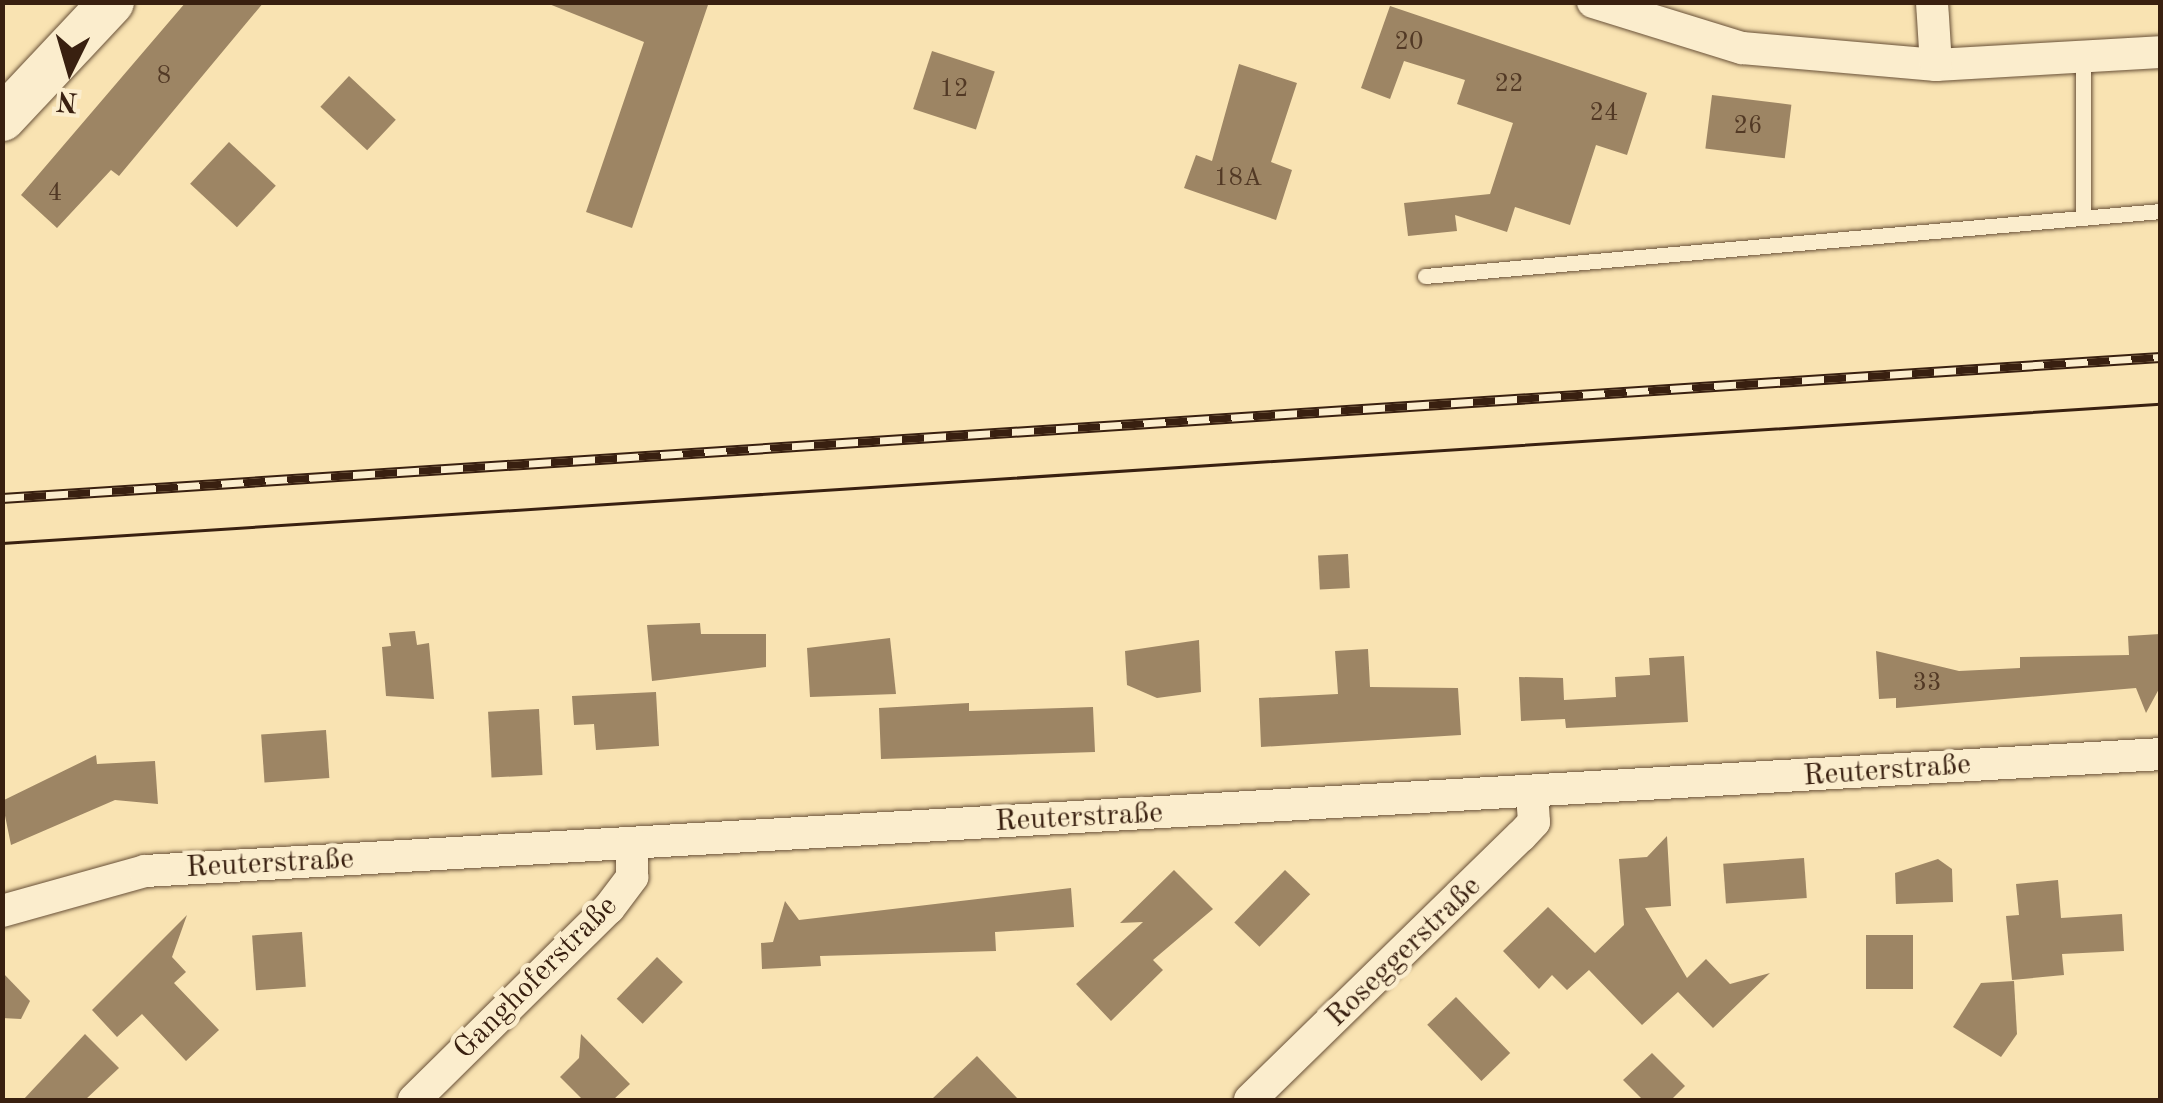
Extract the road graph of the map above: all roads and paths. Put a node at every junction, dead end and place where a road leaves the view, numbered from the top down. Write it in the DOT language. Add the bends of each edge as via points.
graph roads {
  1 [pos="111,2"];
  2 [pos="1593,2"];
  3 [pos="1932,2"];
  4 [pos="2160,52"];
  5 [pos="2083,57"];
  6 [pos="1936,64"];
  7 [pos="2,118"];
  8 [pos="2160,211"];
  9 [pos="2083,216"];
  10 [pos="1425,276"];
  11 [pos="2160,754"];
  12 [pos="1532,792"];
  13 [pos="632,843"];
  14 [pos="2,910"];
  15 [pos="414,1100"];
  16 [pos="1250,1100"];
  1 -- 7 [label="street"];
  2 -- 6 [label="street" via="1742,48"];
  3 -- 6 [label="street"];
  4 -- 5 [label="street"];
  5 -- 6 [label="street"];
  5 -- 9 [label="lane"];
  8 -- 9 [label="lane"];
  9 -- 10 [label="lane"];
  11 -- 12 [label="street, Reuterstraße"];
  12 -- 13 [label="street, Reuterstraße"];
  12 -- 16 [label="street, Roseggerstraße" via="1534,822 1522,836"];
  13 -- 14 [label="street, Reuterstraße" via="144,870"];
  13 -- 15 [label="street, Ganghoferstraße" via="632,877 609,908"];
}
